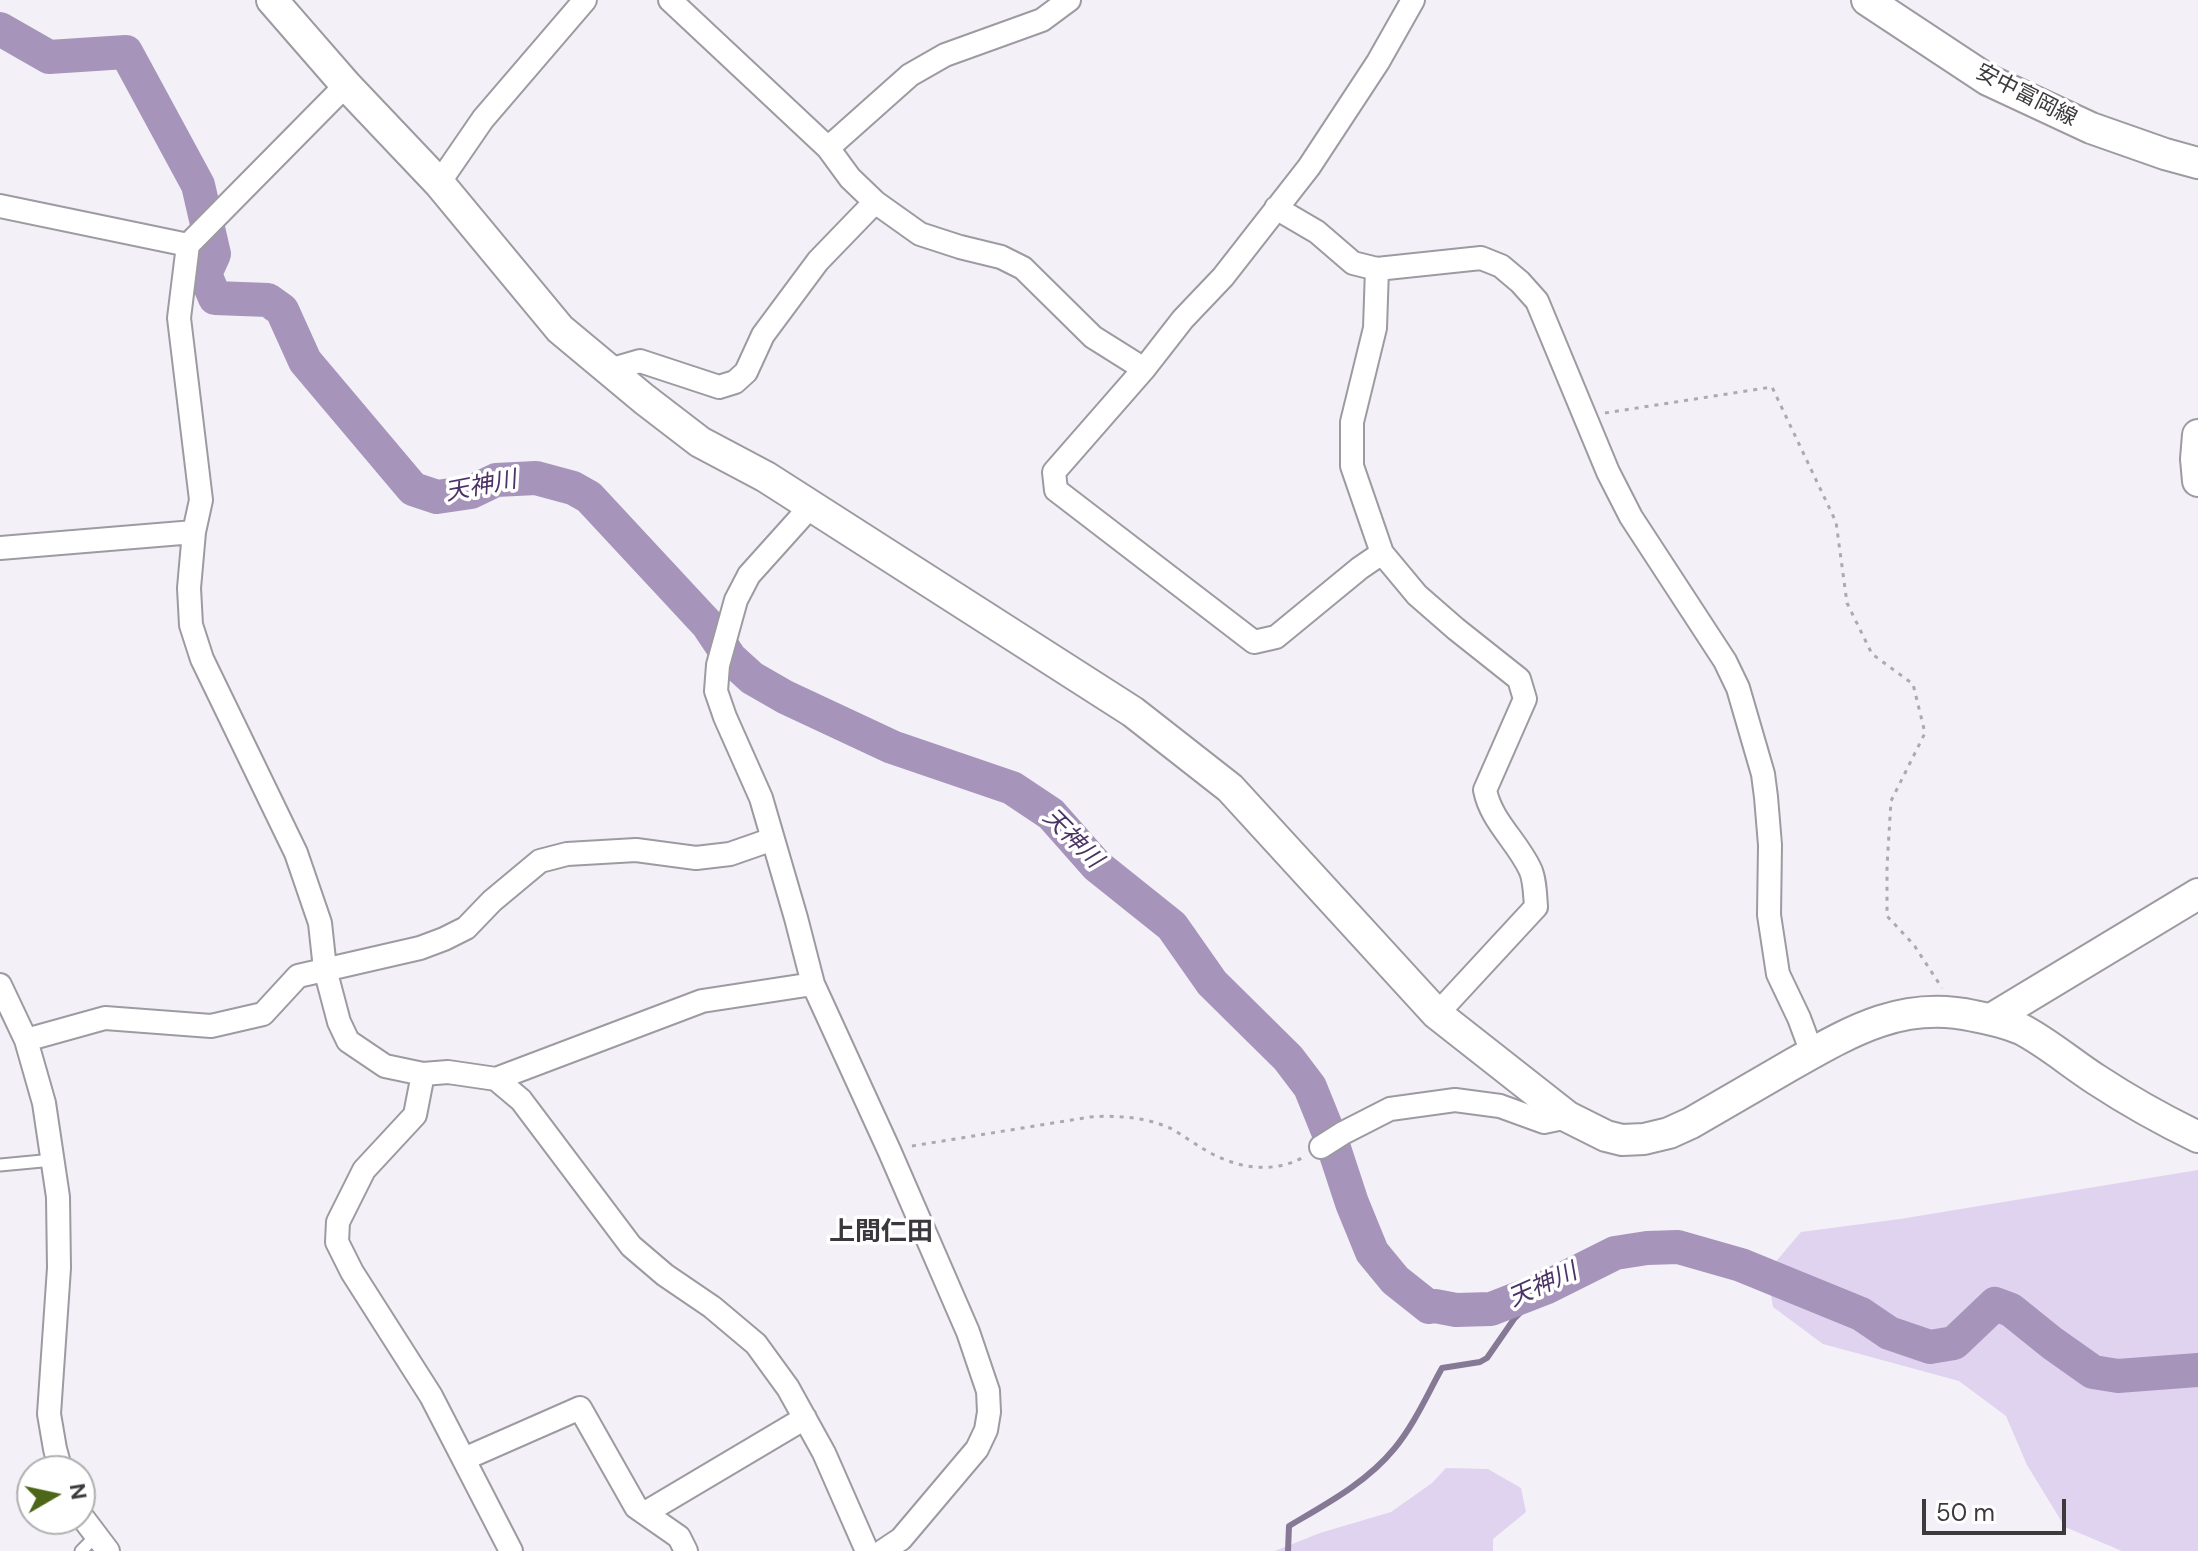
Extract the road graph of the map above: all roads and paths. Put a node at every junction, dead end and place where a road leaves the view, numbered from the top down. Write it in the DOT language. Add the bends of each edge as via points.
graph roads {
  1 [pos="272,0"];
  2 [pos="585,0"];
  3 [pos="670,0"];
  4 [pos="1069,0"];
  5 [pos="1413,0"];
  6 [pos="1867,0"];
  7 [pos="346,85"];
  8 [pos="828,148"];
  9 [pos="2198,163"];
  10 [pos="439,183"];
  11 [pos="875,202"];
  12 [pos="0,206"];
  13 [pos="1276,208"];
  14 [pos="188,245"];
  15 [pos="1377,269"];
  16 [pos="1144,369"];
  17 [pos="609,370"];
  18 [pos="1585,416"];
  19 [pos="2198,435"];
  20 [pos="2198,481"];
  21 [pos="811,506"];
  22 [pos="194,532"];
  23 [pos="0,548"];
  24 [pos="1382,553"];
  25 [pos="773,839"];
  26 [pos="2198,894"];
  27 [pos="325,969"];
  28 [pos="813,984"];
  29 [pos="0,985"];
  30 [pos="1958,1012"];
  31 [pos="1437,1014"];
  32 [pos="1991,1019"];
  33 [pos="26,1040"];
  34 [pos="1812,1053"];
  35 [pos="423,1074"];
  36 [pos="496,1079"];
  37 [pos="1568,1117"];
  38 [pos="2198,1137"];
  39 [pos="1321,1147"];
  40 [pos="889,1150"];
  41 [pos="53,1160"];
  42 [pos="0,1165"];
  43 [pos="805,1418"];
  44 [pos="57,1455"];
  45 [pos="464,1459"];
  46 [pos="645,1513"];
  47 [pos="511,1551"];
  48 [pos="686,1551"];
  49 [pos="867,1551"];
  50 [pos="883,1551"];
  1 -- 7 [label="street"];
  2 -- 10 [label="street" via="483,119"];
  3 -- 8 [label="street"];
  4 -- 8 [label="street" via="1042,20 945,55 910,75"];
  5 -- 13 [label="street" via="1318,154"];
  6 -- 9 [label="street, 安中富岡線" via="1988,80 2091,128"];
  7 -- 10 [label="street"];
  7 -- 14 [label="street"];
  8 -- 11 [label="street"];
  10 -- 17 [label="street" via="560,329"];
  11 -- 16 [label="street" via="920,234 1023,268 1093,337"];
  11 -- 17 [label="street" via="818,261 735,382 719,387 640,361"];
  12 -- 14 [label="street"];
  13 -- 15 [label="street" via="1317,232 1353,263"];
  13 -- 16 [label="street"];
  14 -- 22 [label="street" via="179,318 201,500"];
  15 -- 18 [label="street" via="1481,258 1501,266 1537,301"];
  15 -- 24 [label="street" via="1375,328 1352,422 1352,466"];
  16 -- 24 [label="street" via="1054,472 1056,490 1254,642 1276,637"];
  17 -- 21 [label="street" via="700,442"];
  18 -- 30 [label="path" via="1772,387 1836,522 1847,603 1872,654 1913,684 1925,733 1891,801 1887,916 1914,945"];
  18 -- 34 [label="street" via="1631,517 1738,688 1766,797 1769,915 1778,974"];
  19 -- 20 [label="street"];
  21 -- 25 [label="street" via="749,575 736,600 718,665 716,691"];
  21 -- 31 [label="street" via="1133,712 1230,788"];
  22 -- 23 [label="street"];
  22 -- 27 [label="street" via="191,625 202,659 296,853 320,923"];
  24 -- 31 [label="street" via="1417,595 1519,679 1525,699 1485,790 1495,816 1531,871 1536,907"];
  25 -- 27 [label="street" via="730,854 696,858 636,850 540,861 466,928 420,948"];
  25 -- 28 [label="street"];
  26 -- 32 [label="street"];
  27 -- 33 [label="street" via="298,976 263,1014 211,1026 105,1018"];
  27 -- 35 [label="street" via="348,1041 385,1066"];
  28 -- 36 [label="street" via="702,1001"];
  28 -- 40 [label="street"];
  29 -- 33 [label="street"];
  30 -- 32 [label="street"];
  30 -- 34 [label="street" via="1901,1014"];
  31 -- 37 [label="street"];
  32 -- 38 [label="street" via="2021,1029 2098,1081"];
  33 -- 41 [label="street"];
  34 -- 37 [label="street" via="1669,1133 1622,1140"];
  35 -- 36 [label="street"];
  35 -- 45 [label="street" via="415,1115 364,1170 338,1222 337,1242"];
  36 -- 43 [label="street" via="521,1100 631,1246 756,1344"];
  37 -- 39 [label="street" via="1544,1122 1500,1106 1455,1100 1390,1109"];
  39 -- 40 [label="path" via="1289,1165 1264,1169 1239,1165 1171,1129 1117,1115"];
  40 -- 50 [label="street" via="968,1332 988,1391 989,1412 977,1449 901,1539"];
  41 -- 42 [label="lane"];
  41 -- 44 [label="street" via="59,1268 49,1414"];
  43 -- 46 [label="street"];
  43 -- 49 [label="street"];
  45 -- 46 [label="street" via="580,1408 636,1507"];
  45 -- 47 [label="street"];
  46 -- 48 [label="street" via="679,1537"];
}
